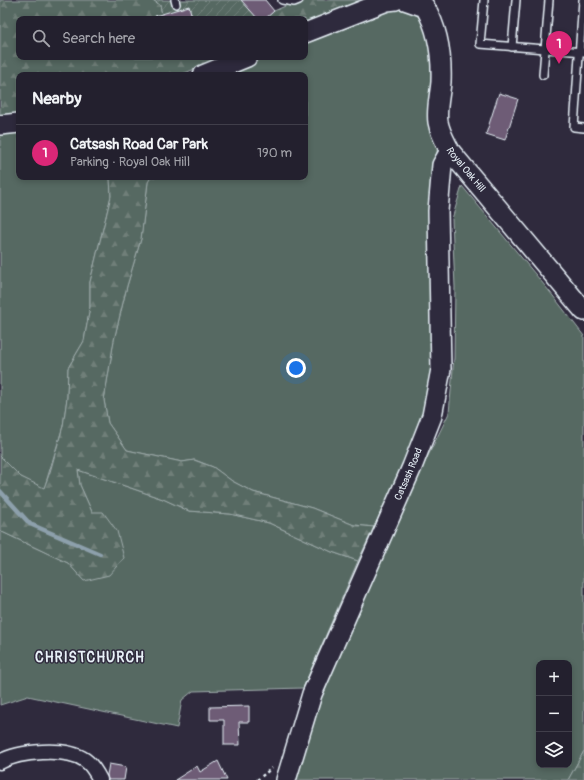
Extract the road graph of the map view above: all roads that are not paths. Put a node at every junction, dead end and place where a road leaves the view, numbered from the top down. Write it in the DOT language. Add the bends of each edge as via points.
graph roads {
  1 [pos="282,0"];
  2 [pos="299,0"];
  3 [pos="396,0"];
  4 [pos="484,0"];
  5 [pos="516,0"];
  6 [pos="549,0"];
  7 [pos="583,0"];
  8 [pos="412,1"];
  9 [pos="308,32"];
  10 [pos="512,47"];
  11 [pos="545,49"];
  12 [pos="581,52"];
  13 [pos="240,60"];
  14 [pos="210,72"];
  15 [pos="543,75"];
  16 [pos="16,123"];
  17 [pos="0,125"];
  18 [pos="584,128"];
  19 [pos="450,151"];
  20 [pos="584,311"];
  21 [pos="0,762"];
  22 [pos="100,780"];
  23 [pos="286,780"];
  1 -- 2 [label="lane"];
  3 -- 9 [label="street" via="387,1"];
  4 -- 10 [label="lane" via="480,44"];
  5 -- 10 [label="lane"];
  6 -- 11 [label="lane"];
  7 -- 12 [label="lane"];
  8 -- 19 [label="street, Royal Oak Hill" via="425,7 433,21 440,53 438,121"];
  10 -- 11 [label="lane"];
  11 -- 12 [label="lane"];
  11 -- 15 [label="lane"];
  12 -- 18 [label="lane" via="574,128"];
  13 -- 14 [label="street"];
  16 -- 17 [label="street"];
  19 -- 20 [label="street, Royal Oak Hill"];
  19 -- 23 [label="street, Catsash Road" via="442,165 438,211 441,369 432,416 312,694"];
  21 -- 22 [label="street" via="10,756 59,752 84,760 94,768"];
}
